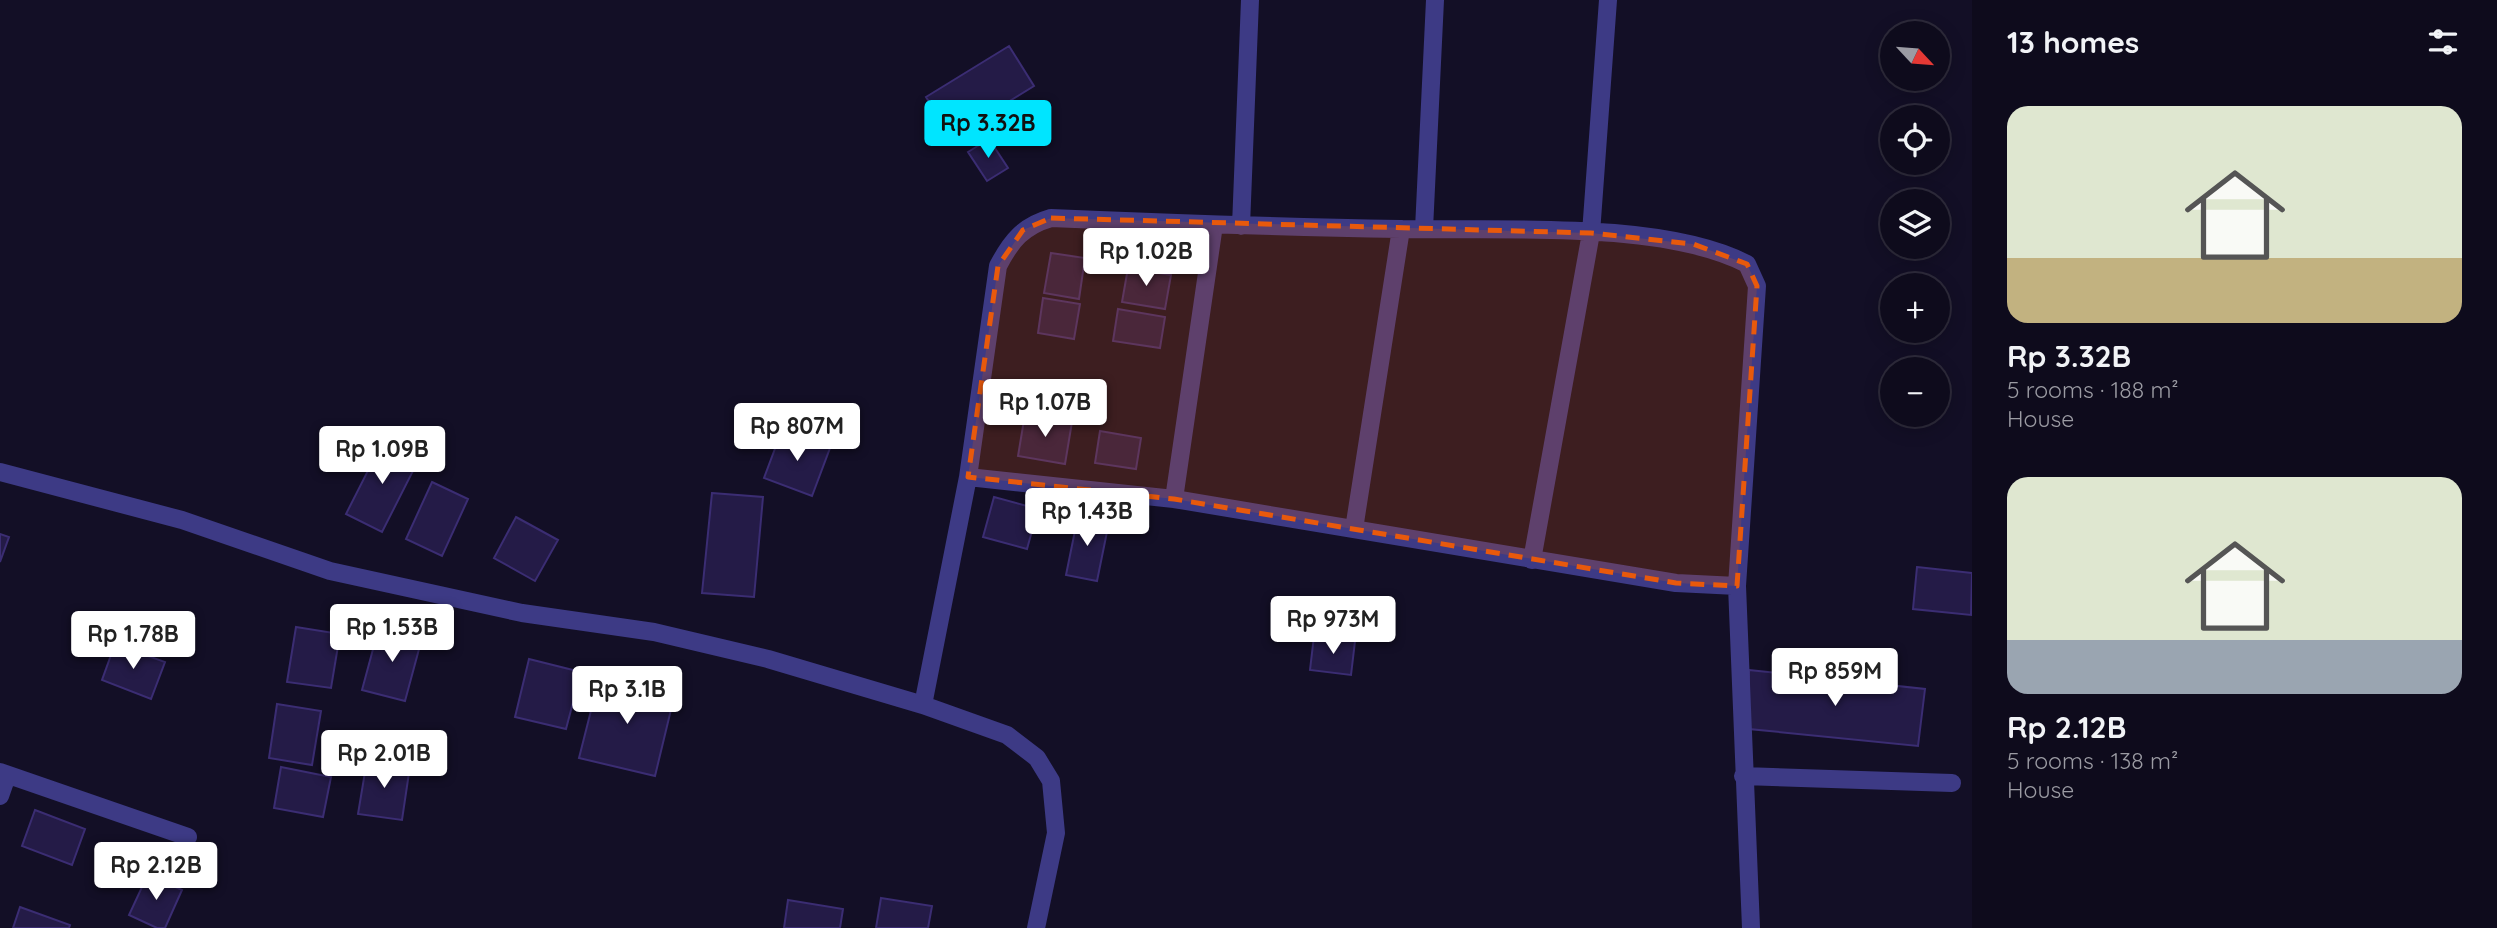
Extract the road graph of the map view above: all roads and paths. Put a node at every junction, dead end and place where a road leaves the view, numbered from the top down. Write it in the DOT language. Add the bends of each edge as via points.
graph roads {
  1 [pos="1250,0"];
  2 [pos="1435,0"];
  3 [pos="1608,0"];
  4 [pos="1214,226"];
  5 [pos="1241,226"];
  6 [pos="1401,229"];
  7 [pos="1424,229"];
  8 [pos="1591,233"];
  9 [pos="0,472"];
  10 [pos="968,477"];
  11 [pos="1174,499"];
  12 [pos="1354,530"];
  13 [pos="1532,560"];
  14 [pos="1737,586"];
  15 [pos="923,705"];
  16 [pos="4,774"];
  17 [pos="1743,776"];
  18 [pos="1952,783"];
  19 [pos="0,796"];
  20 [pos="188,838"];
  21 [pos="1035,928"];
  22 [pos="1751,928"];
  1 -- 5 [label="street"];
  2 -- 7 [label="street"];
  3 -- 8 [label="street"];
  4 -- 5 [label="street"];
  4 -- 10 [label="street" via="1051,218 1023,230 998,266"];
  4 -- 11 [label="street"];
  5 -- 6 [label="street"];
  6 -- 7 [label="street"];
  6 -- 12 [label="street"];
  7 -- 8 [label="street"];
  8 -- 13 [label="street"];
  8 -- 14 [label="street" via="1693,244 1729,255 1747,264 1757,286"];
  9 -- 15 [label="street" via="182,520 330,571 522,613 653,632 768,659"];
  10 -- 11 [label="street"];
  10 -- 15 [label="street"];
  11 -- 12 [label="street"];
  12 -- 13 [label="street"];
  13 -- 14 [label="street" via="1676,583"];
  14 -- 17 [label="street"];
  15 -- 21 [label="street" via="1007,735 1037,758 1051,781 1056,833"];
  16 -- 19 [label="street"];
  16 -- 20 [label="street"];
  17 -- 18 [label="street"];
  17 -- 22 [label="street"];
}
